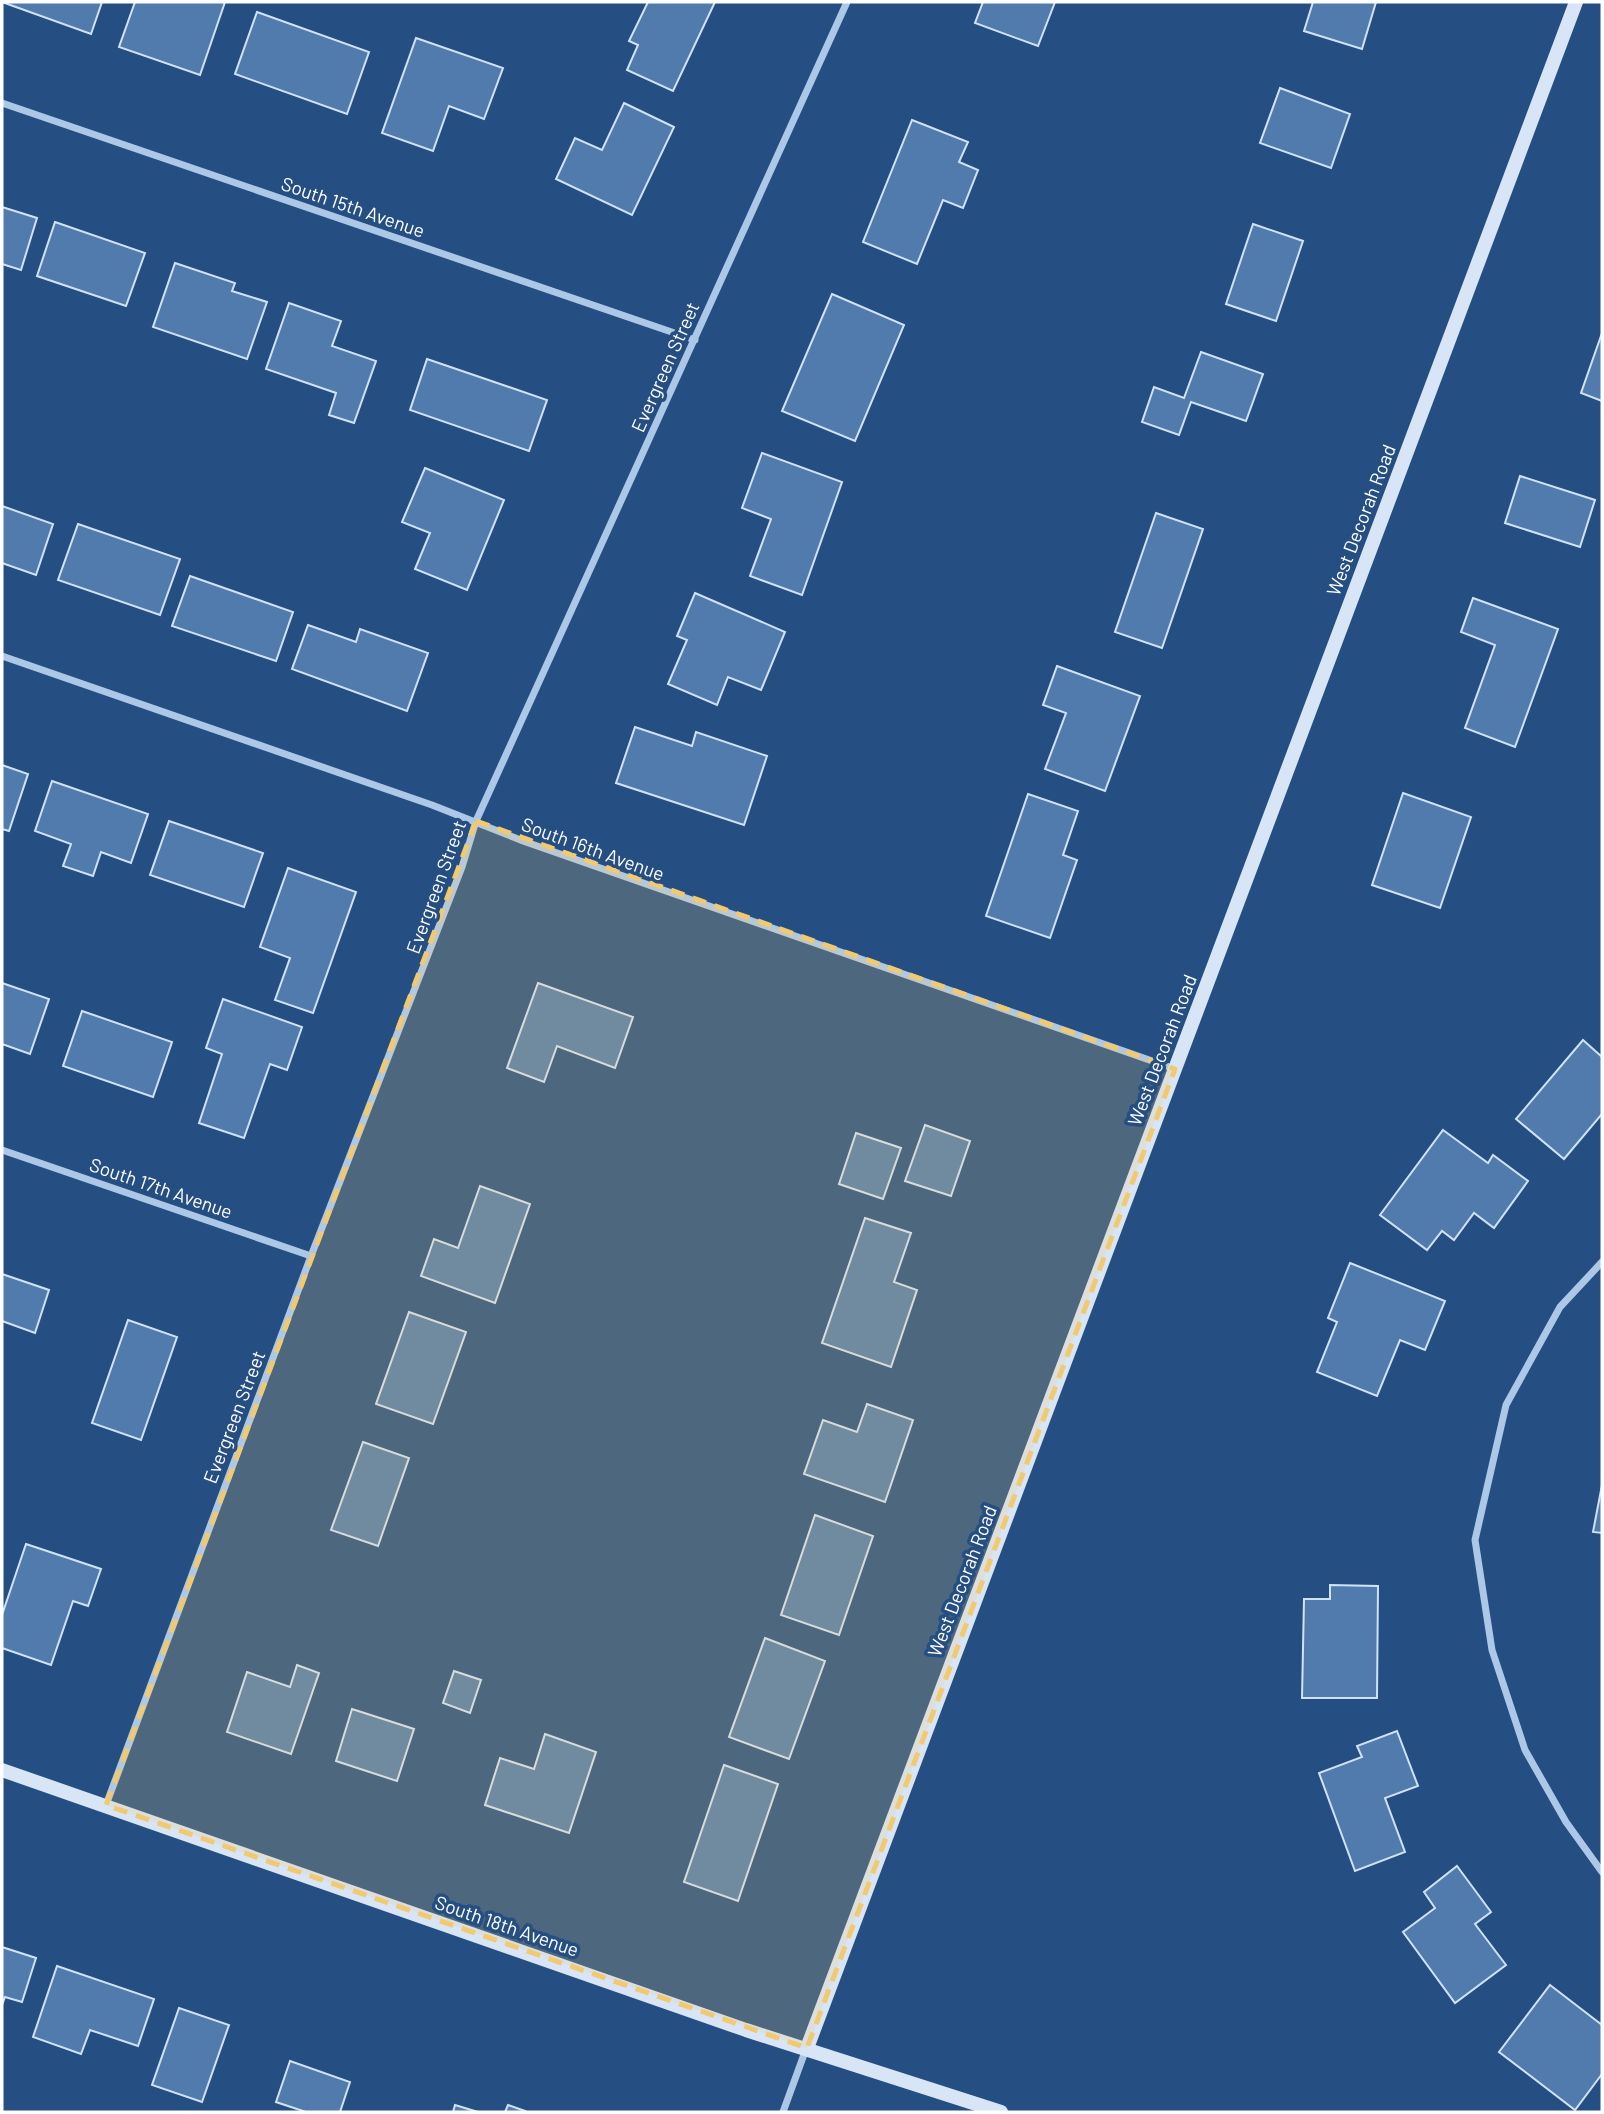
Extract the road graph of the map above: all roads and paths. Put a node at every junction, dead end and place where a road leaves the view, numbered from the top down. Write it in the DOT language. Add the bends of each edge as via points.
graph roads {
  1 [pos="847,2"];
  2 [pos="1576,2"];
  3 [pos="2,103"];
  4 [pos="695,340"];
  5 [pos="2,656"];
  6 [pos="476,821"];
  7 [pos="1175,1069"];
  8 [pos="2,1150"];
  9 [pos="311,1255"];
  10 [pos="1602,1262"];
  11 [pos="2,1770"];
  12 [pos="106,1805"];
  13 [pos="1602,1872"];
  14 [pos="807,2048"];
  15 [pos="783,2112"];
  16 [pos="1001,2112"];
  1 -- 4 [label="street, Evergreen Street"];
  2 -- 7 [label="street, West Decorah Road"];
  3 -- 4 [label="street, South 15th Avenue"];
  4 -- 6 [label="street, Evergreen Street"];
  5 -- 6 [label="street, South 16th Avenue"];
  6 -- 7 [label="street, South 16th Avenue"];
  6 -- 9 [label="street, Evergreen Street"];
  7 -- 14 [label="street, West Decorah Road"];
  8 -- 9 [label="street, South 17th Avenue"];
  9 -- 12 [label="street, Evergreen Street"];
  10 -- 13 [label="street" via="1560,1307 1506,1405 1475,1541 1492,1650 1525,1750 1566,1822"];
  11 -- 12 [label="street, South 18th Avenue"];
  12 -- 14 [label="street, South 18th Avenue"];
  14 -- 15 [label="street, West Decorah Road"];
  14 -- 16 [label="street, South 18th Avenue"];
}
